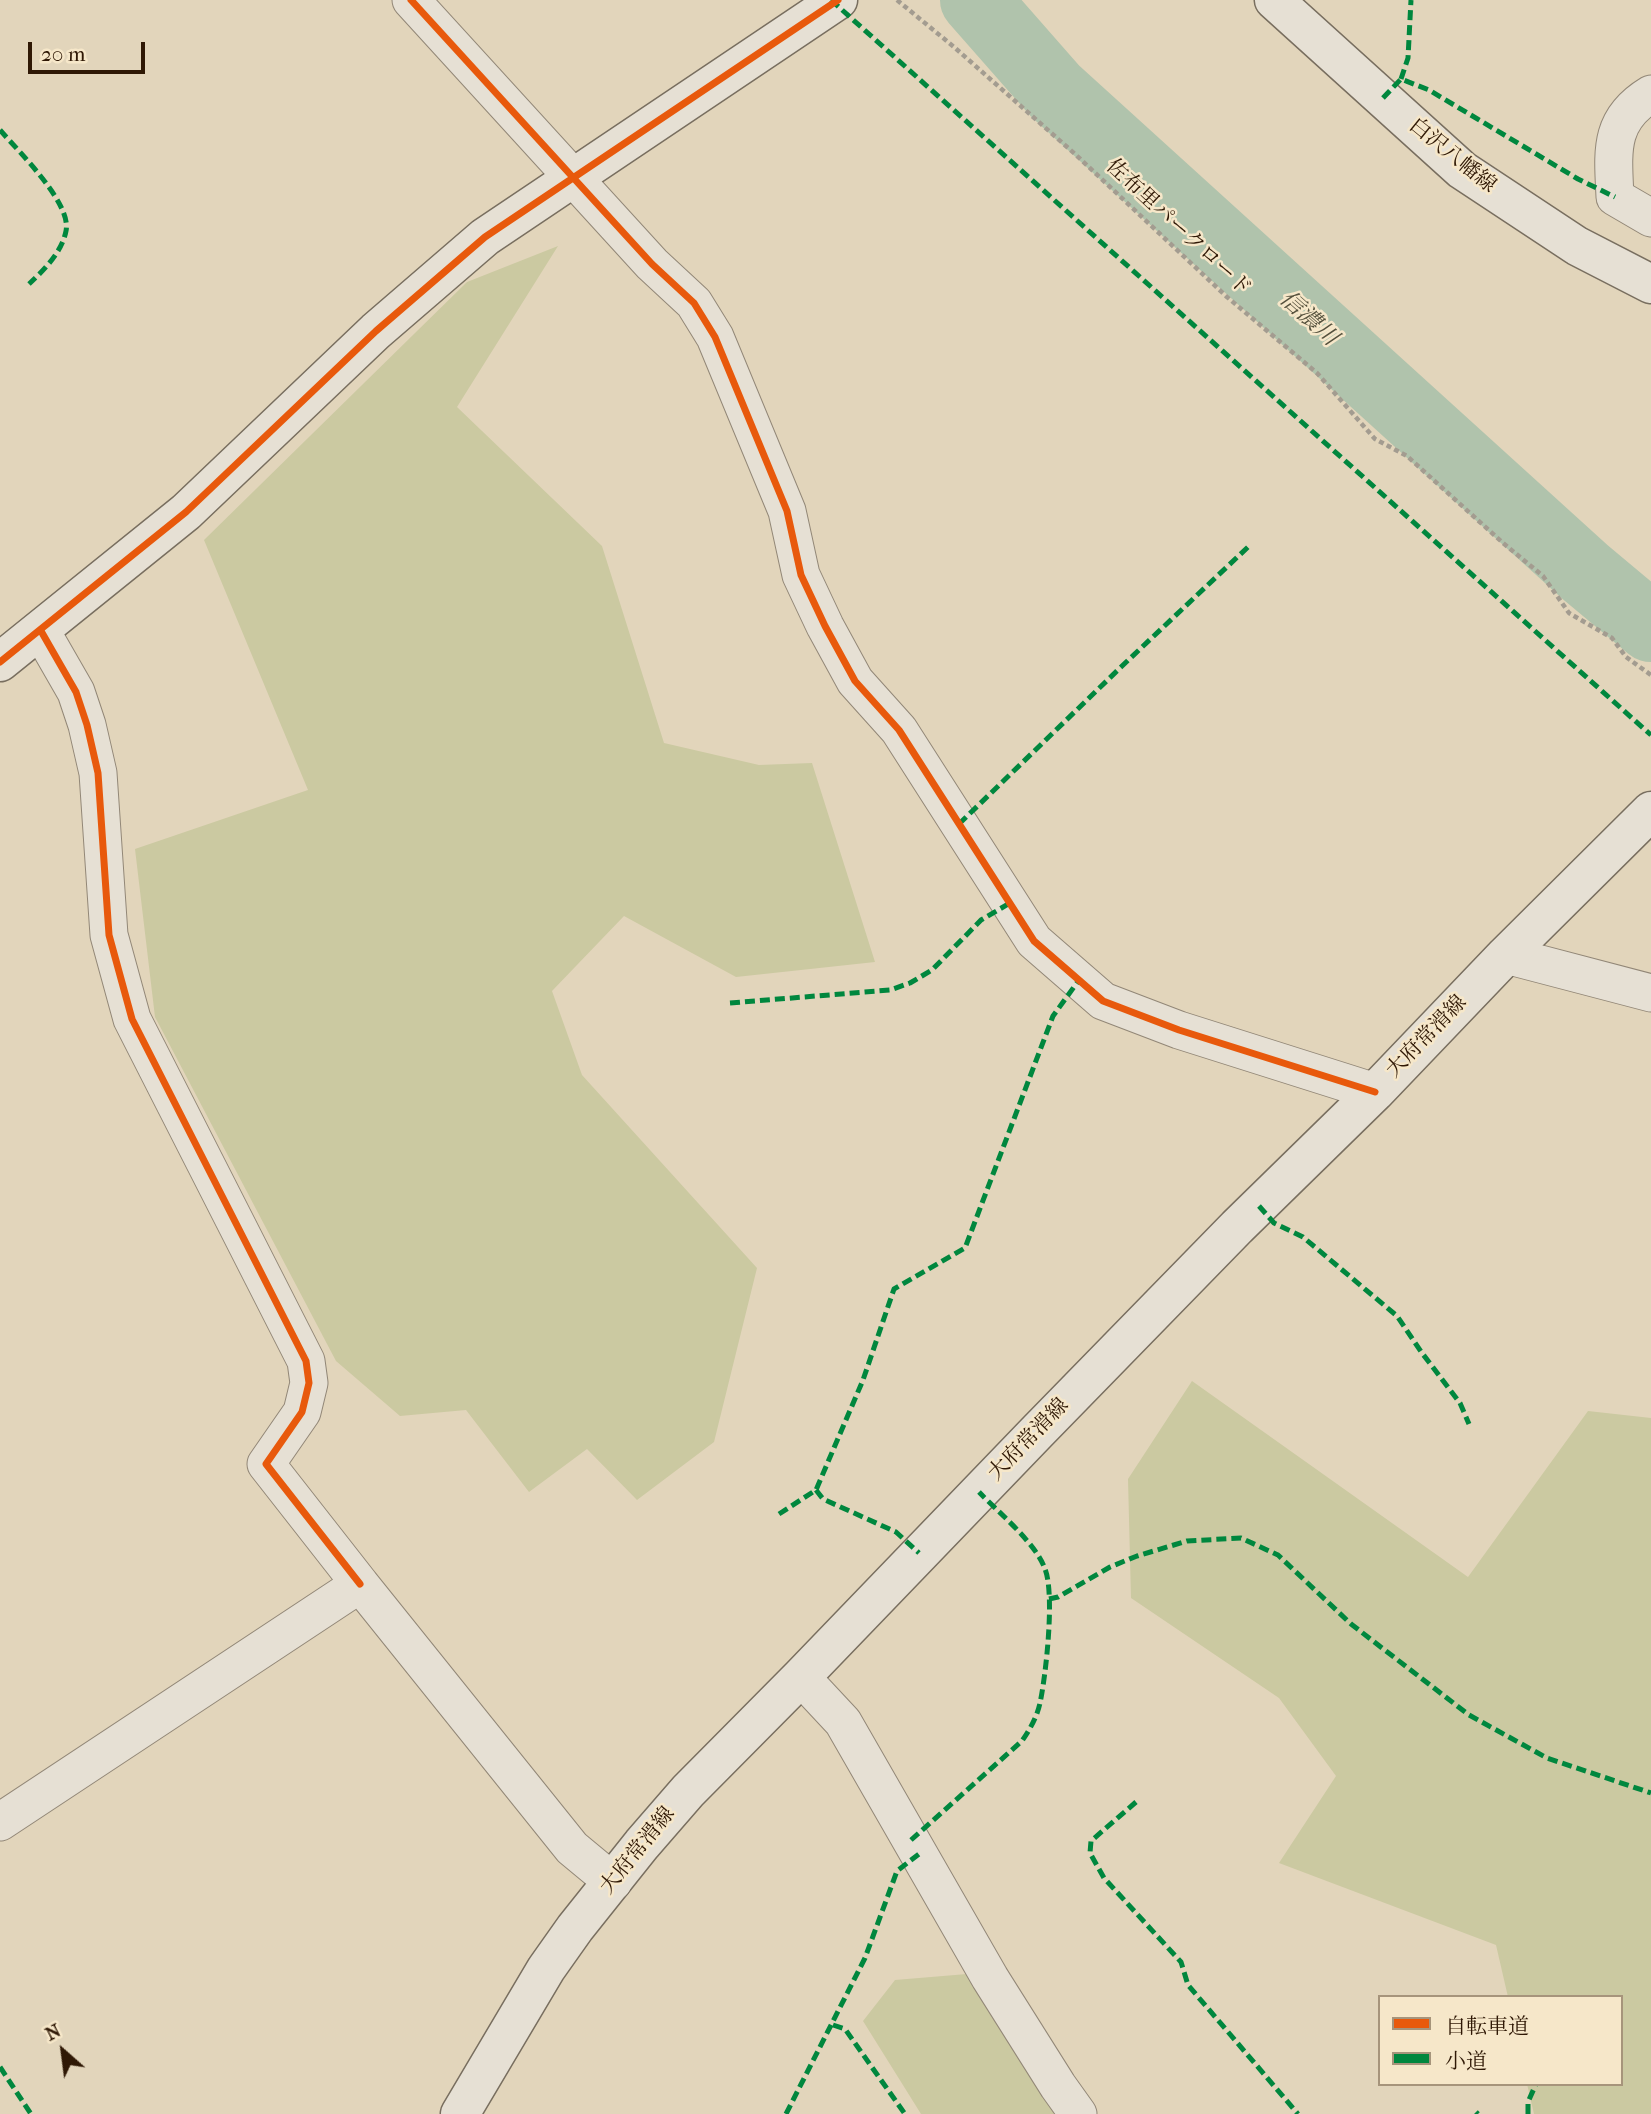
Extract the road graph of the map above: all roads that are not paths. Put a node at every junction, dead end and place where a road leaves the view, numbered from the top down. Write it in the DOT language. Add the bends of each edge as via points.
graph roads {
  1 [pos="411,0"];
  2 [pos="838,0"];
  3 [pos="1274,0"];
  4 [pos="1651,94"];
  5 [pos="573,177"];
  6 [pos="1651,218"];
  7 [pos="1651,284"];
  8 [pos="41,631"];
  9 [pos="0,662"];
  10 [pos="1651,811"];
  11 [pos="1506,955"];
  12 [pos="1651,993"];
  13 [pos="1376,1092"];
  14 [pos="360,1584"];
  15 [pos="801,1676"];
  16 [pos="0,1822"];
  17 [pos="613,1882"];
  18 [pos="460,2114"];
  19 [pos="1078,2114"];
  1 -- 5 [label="street"];
  2 -- 5 [label="main road"];
  3 -- 7 [label="main road, 白沢八幡線" via="1462,170 1577,246"];
  4 -- 6 [label="street" via="1623,117 1613,160 1615,197"];
  5 -- 8 [label="main road" via="475,246 376,331 186,512"];
  5 -- 13 [label="street" via="694,303 715,337 787,511 801,575 825,626 855,681 899,730 1034,941 1103,1001"];
  8 -- 9 [label="main road"];
  8 -- 14 [label="street" via="76,692 87,726 98,773 109,935 132,1019 306,1361 309,1384 302,1412 266,1464"];
  10 -- 11 [label="main road, 大府常滑線"];
  11 -- 12 [label="street"];
  11 -- 13 [label="main road, 大府常滑線"];
  13 -- 15 [label="main road, 大府常滑線" via="1237,1227"];
  14 -- 16 [label="street"];
  14 -- 17 [label="street" via="572,1848"];
  15 -- 17 [label="main road, 大府常滑線" via="688,1791"];
  15 -- 19 [label="street" via="843,1722 990,1978"];
  17 -- 18 [label="main road, 大府常滑線" via="546,1969"];
}
